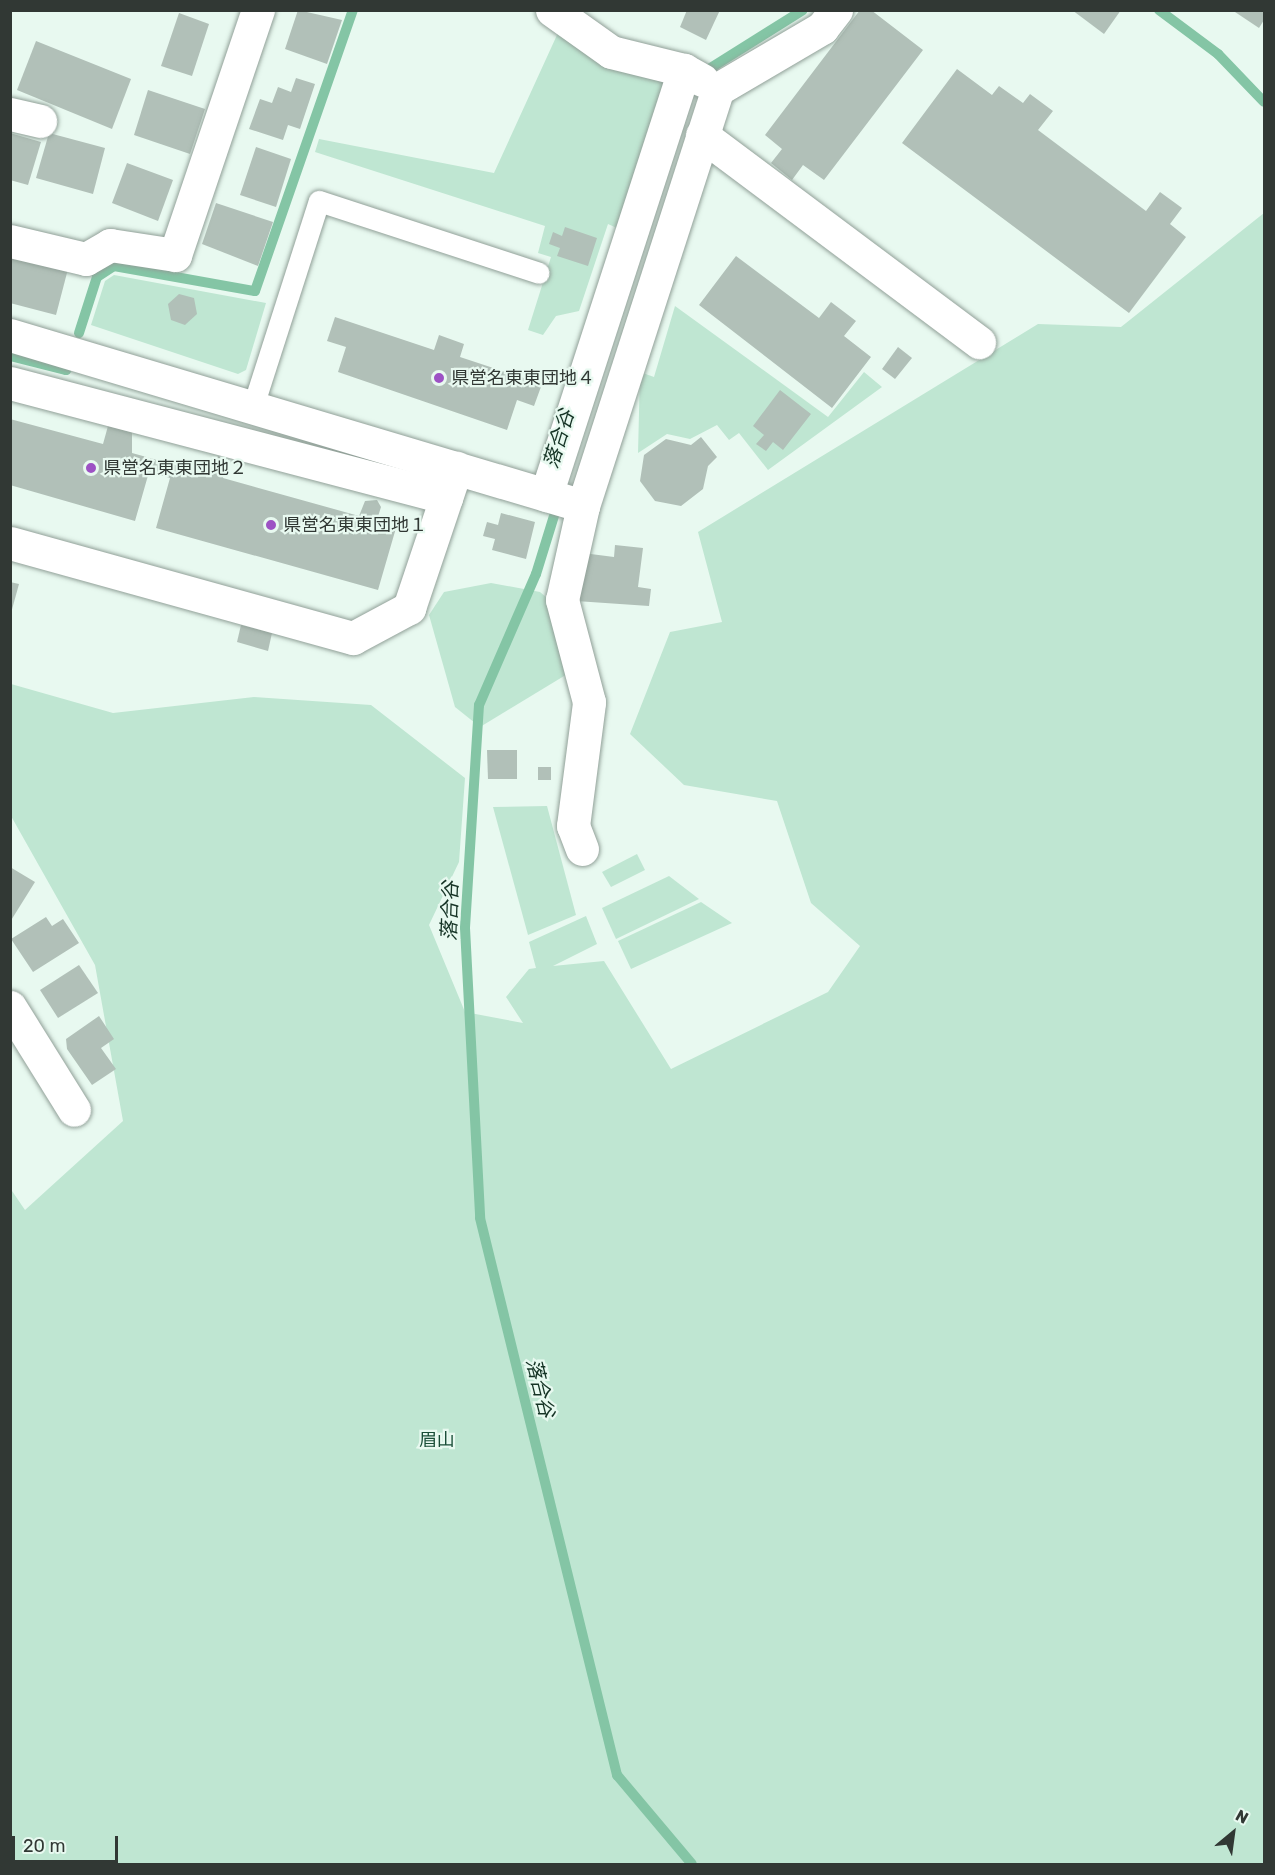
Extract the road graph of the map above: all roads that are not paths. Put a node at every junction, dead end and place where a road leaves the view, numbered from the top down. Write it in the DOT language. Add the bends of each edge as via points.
graph roads {
  1 [pos="258,10"];
  2 [pos="552,10"];
  3 [pos="836,10"];
  4 [pos="695,90"];
  5 [pos="702,135"];
  6 [pos="10,241"];
  7 [pos="539,273"];
  8 [pos="10,335"];
  9 [pos="979,342"];
  10 [pos="104,360"];
  11 [pos="10,383"];
  12 [pos="91,404"];
  13 [pos="253,406"];
  14 [pos="451,483"];
  15 [pos="563,500"];
  16 [pos="10,543"];
  17 [pos="582,849"];
  18 [pos="10,1007"];
  19 [pos="74,1110"];
  1 -- 6 [label="street" via="175,255 110,245 86,259"];
  2 -- 4 [label="street" via="611,52"];
  3 -- 4 [label="street" via="822,28"];
  4 -- 5 [label="street"];
  4 -- 15 [label="street"];
  5 -- 9 [label="street"];
  5 -- 15 [label="street"];
  7 -- 13 [label="lane" via="320,201"];
  8 -- 10 [label="street"];
  10 -- 12 [label="street"];
  10 -- 13 [label="street"];
  11 -- 12 [label="street"];
  12 -- 14 [label="street"];
  13 -- 14 [label="street"];
  14 -- 15 [label="street"];
  14 -- 16 [label="street" via="409,608 353,638"];
  15 -- 17 [label="street" via="562,600 589,702 573,826"];
  18 -- 19 [label="street"];
}
